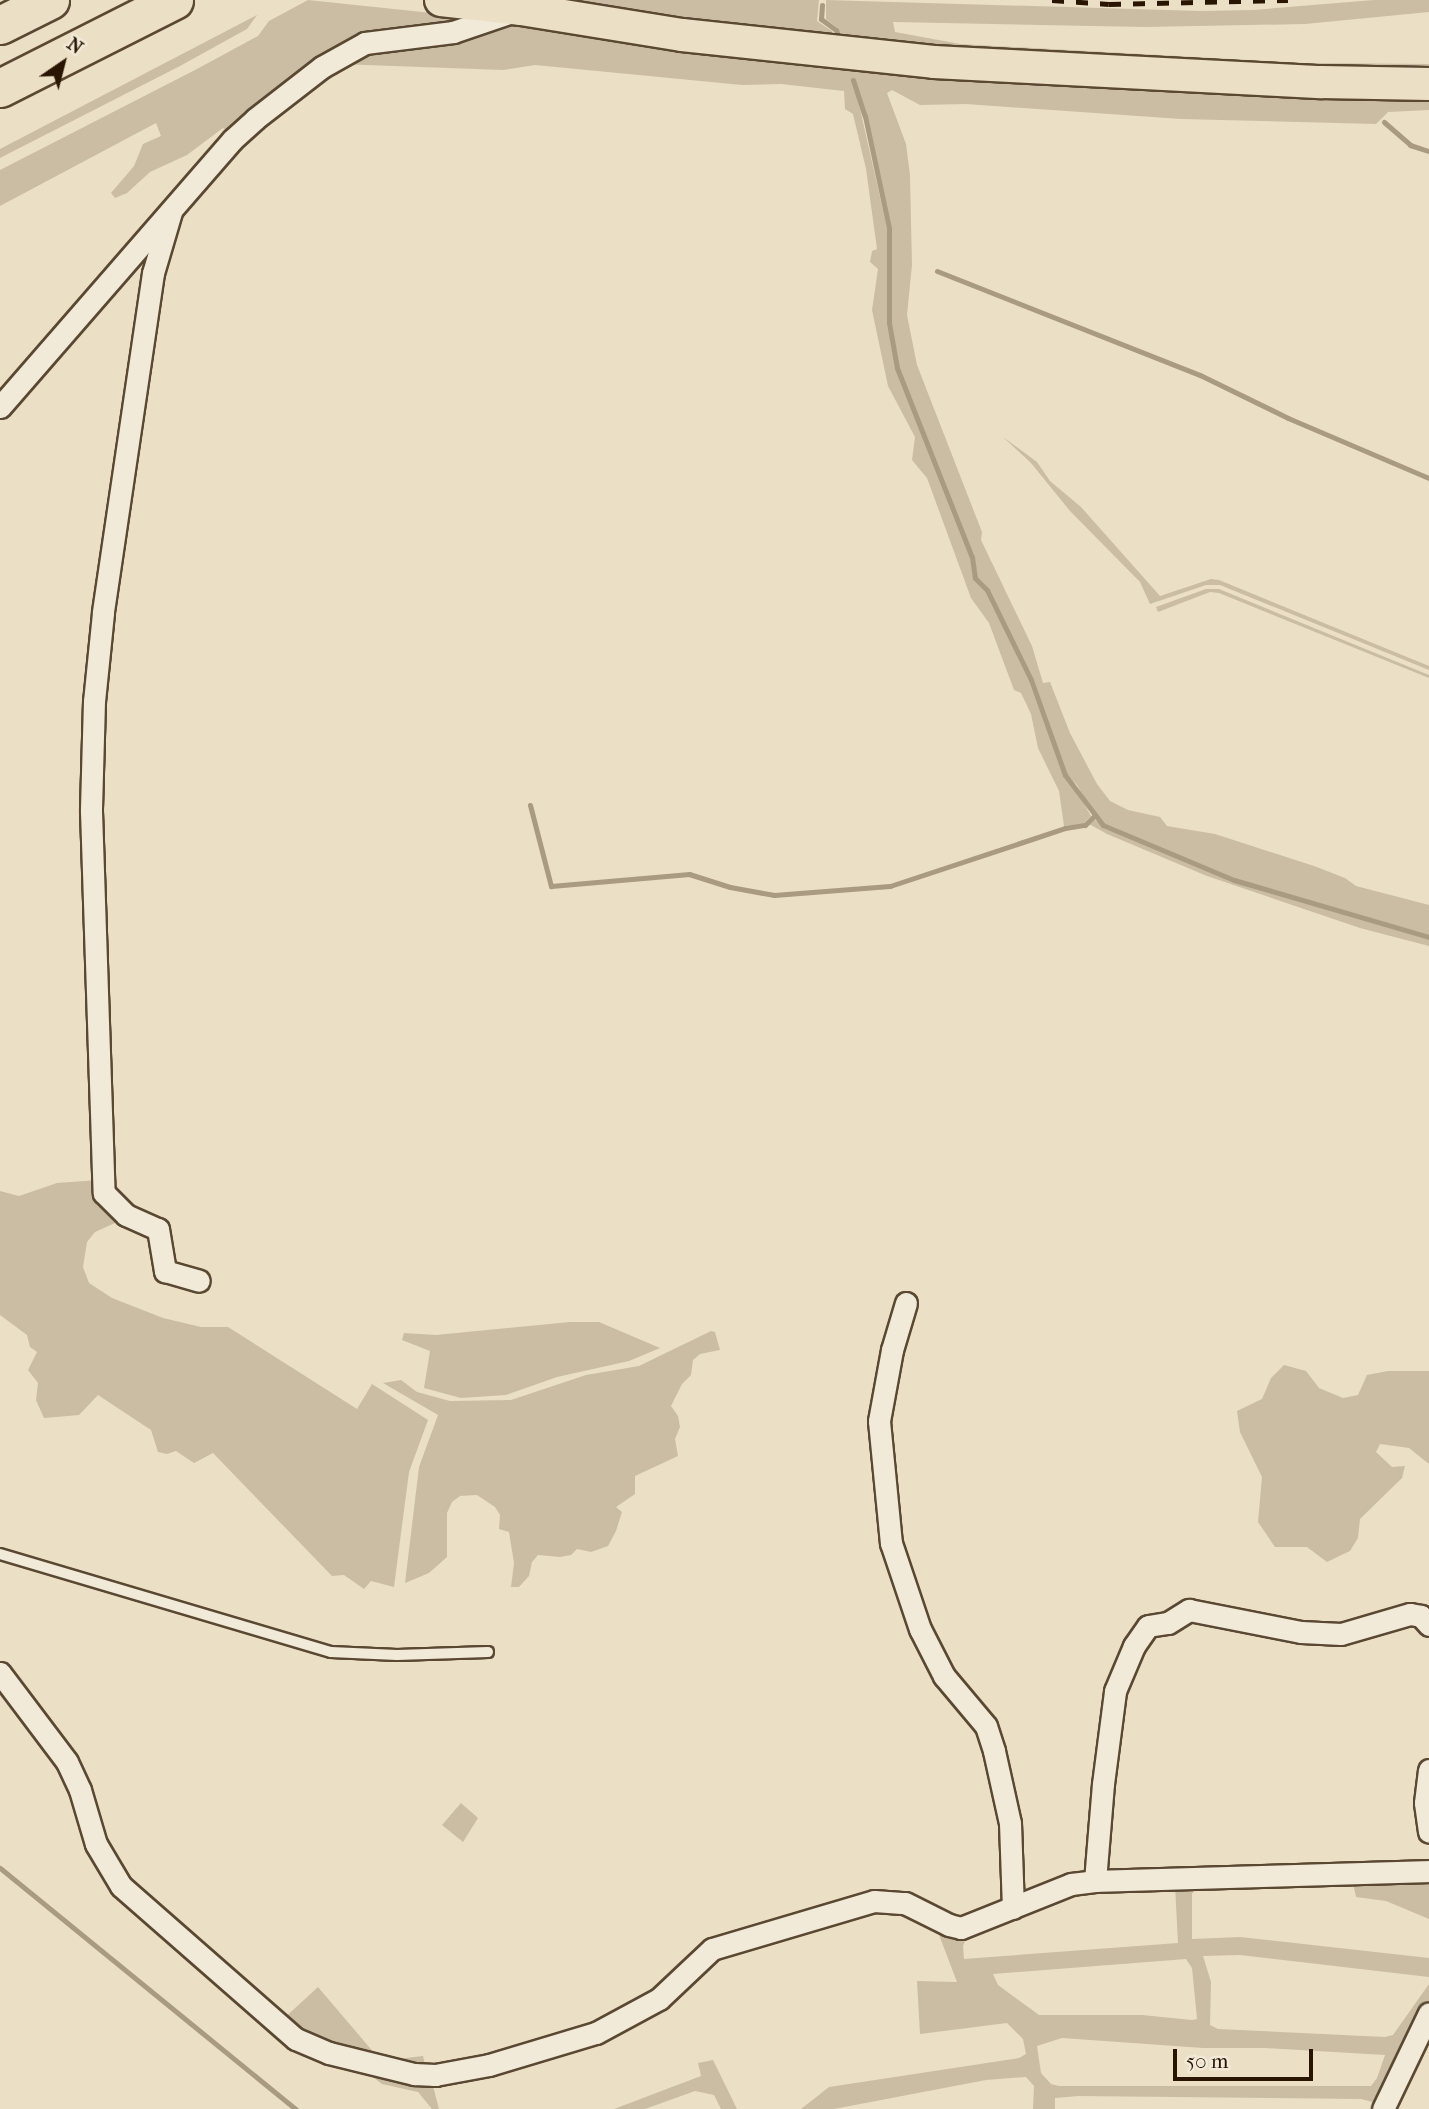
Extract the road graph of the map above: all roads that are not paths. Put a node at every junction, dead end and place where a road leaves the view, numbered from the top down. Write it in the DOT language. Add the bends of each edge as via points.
graph roads {
  1 [pos="50,0"];
  2 [pos="441,0"];
  3 [pos="173,1"];
  4 [pos="521,9"];
  5 [pos="0,25"];
  6 [pos="1429,84"];
  7 [pos="0,88"];
  8 [pos="171,212"];
  9 [pos="0,407"];
  10 [pos="199,1281"];
  11 [pos="906,1303"];
  12 [pos="0,1553"];
  13 [pos="1429,1625"];
  14 [pos="488,1651"];
  15 [pos="0,1673"];
  16 [pos="1429,1770"];
  17 [pos="1429,1832"];
  18 [pos="1429,1871"];
  19 [pos="1095,1881"];
  20 [pos="1013,1908"];
  21 [pos="1429,2013"];
  22 [pos="1383,2109"];
  1 -- 5 [label="highway"];
  2 -- 4 [label="main road"];
  3 -- 7 [label="highway"];
  4 -- 6 [label="main road" via="682,36 934,62"];
  4 -- 8 [label="street" via="453,32 365,43 322,68 232,140"];
  8 -- 9 [label="street"];
  8 -- 10 [label="street" via="153,273 103,613 94,701 91,811 104,1193 126,1215 158,1229 164,1271"];
  11 -- 20 [label="street" via="879,1421 891,1542 920,1629 944,1676 986,1726 995,1751 1010,1823"];
  12 -- 14 [label="lane" via="331,1652"];
  13 -- 19 [label="street" via="1421,1616 1410,1614 1341,1634 1301,1632 1189,1610 1168,1623 1148,1626 1134,1646 1115,1692"];
  15 -- 20 [label="street" via="67,1762 96,1844 121,1885 296,2039 329,2053 414,2074 489,2065 596,2033 659,1999 712,1949 874,1901 905,1903 961,1928"];
  16 -- 17 [label="street" via="1425,1803"];
  18 -- 19 [label="street"];
  19 -- 20 [label="street" via="1070,1884"];
  21 -- 22 [label="street"];
}
